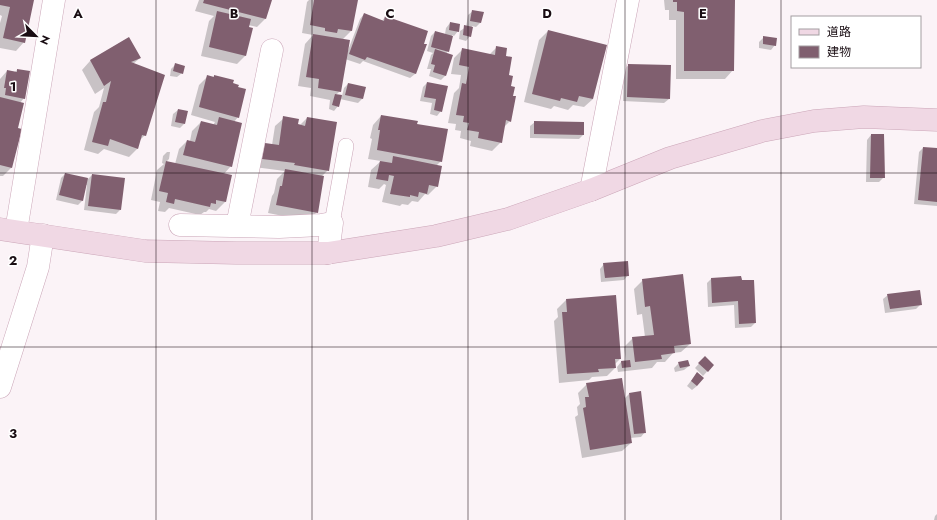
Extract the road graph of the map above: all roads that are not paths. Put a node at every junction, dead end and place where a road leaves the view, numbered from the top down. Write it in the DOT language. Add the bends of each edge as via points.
graph roads {
  1 [pos="54,0"];
  2 [pos="628,0"];
  3 [pos="272,50"];
  4 [pos="937,120"];
  5 [pos="346,146"];
  6 [pos="591,190"];
  7 [pos="332,223"];
  8 [pos="180,225"];
  9 [pos="236,226"];
  10 [pos="8,230"];
  11 [pos="43,236"];
  12 [pos="328,253"];
  13 [pos="0,387"];
  1 -- 10 [label="street"];
  2 -- 6 [label="street"];
  3 -- 9 [label="street"];
  4 -- 6 [label="street" via="864,117 814,121 762,131 670,158"];
  5 -- 7 [label="lane"];
  6 -- 12 [label="street" via="508,219 436,236"];
  7 -- 9 [label="street" via="279,227"];
  7 -- 12 [label="street"];
  8 -- 9 [label="street"];
  10 -- 11 [label="street"];
  11 -- 12 [label="street" via="144,251"];
  11 -- 13 [label="street" via="38,266"];
}
